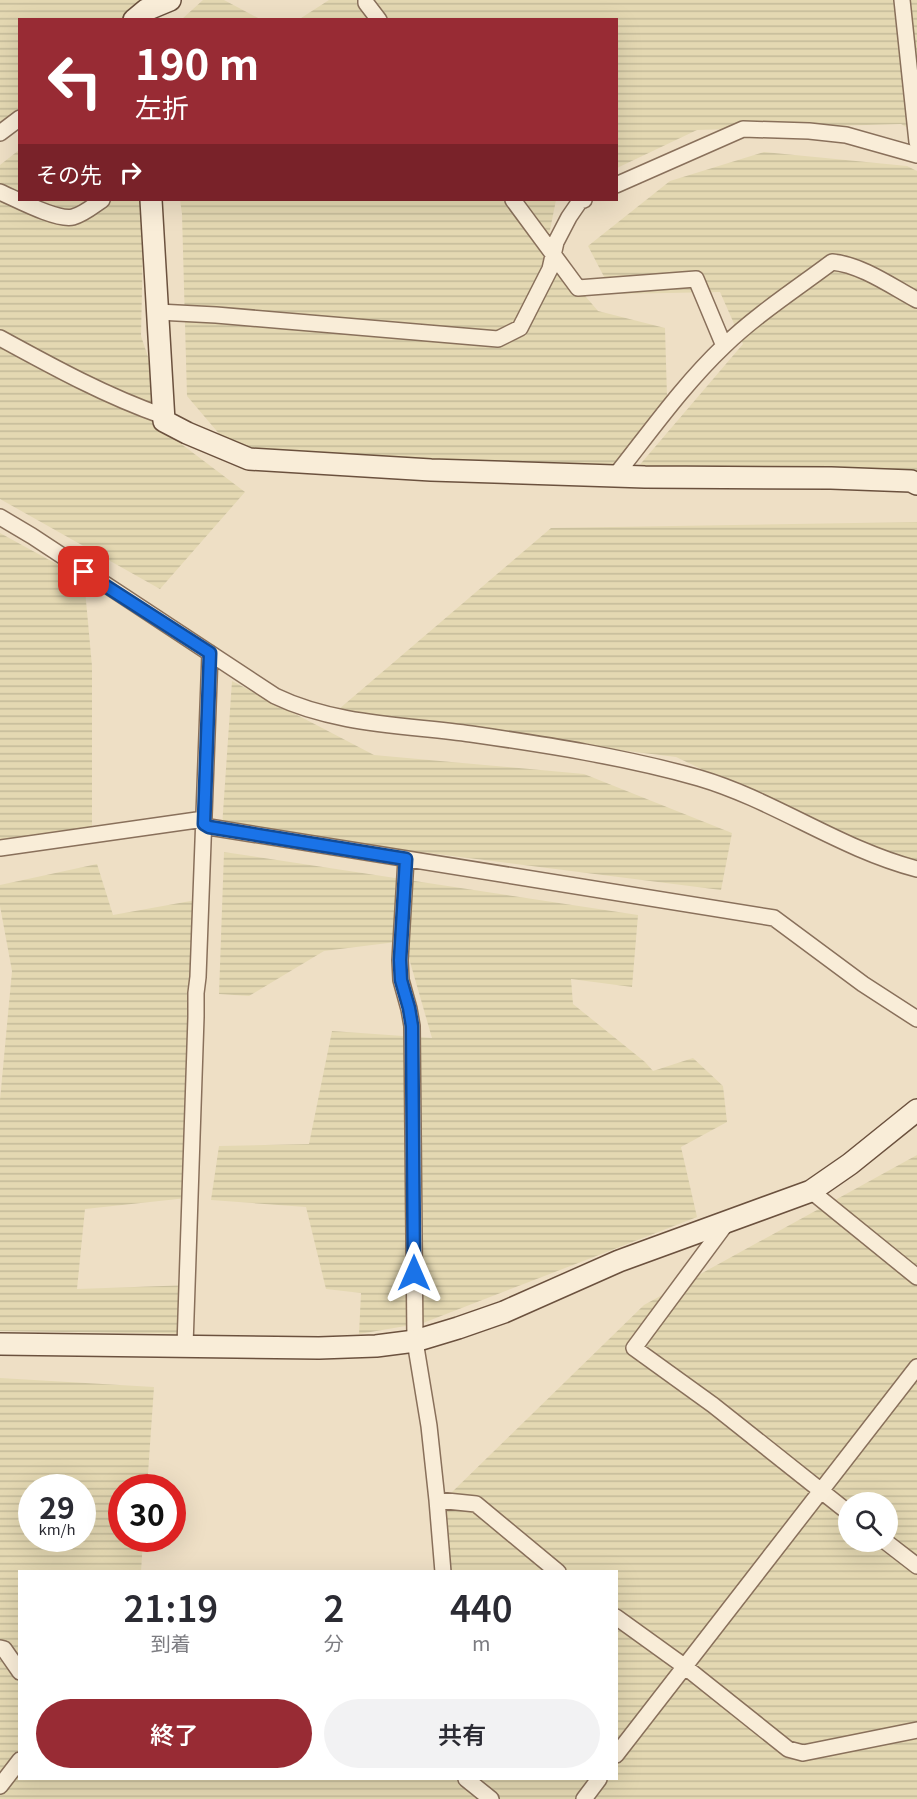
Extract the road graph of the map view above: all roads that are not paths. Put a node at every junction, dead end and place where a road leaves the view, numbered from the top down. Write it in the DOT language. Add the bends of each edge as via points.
graph roads {
  1 [pos="170,0"];
  2 [pos="366,0"];
  3 [pos="902,0"];
  4 [pos="136,18"];
  5 [pos="378,18"];
  6 [pos="18,120"];
  7 [pos="0,133"];
  8 [pos="917,142"];
  9 [pos="917,155"];
  10 [pos="618,183"];
  11 [pos="0,192"];
  12 [pos="18,200"];
  13 [pos="21,201"];
  14 [pos="101,201"];
  15 [pos="151,201"];
  16 [pos="514,201"];
  17 [pos="580,201"];
  18 [pos="554,257"];
  19 [pos="917,300"];
  20 [pos="158,312"];
  21 [pos="0,338"];
  22 [pos="724,346"];
  23 [pos="163,416"];
  24 [pos="615,476"];
  25 [pos="917,484"];
  26 [pos="0,517"];
  27 [pos="210,653"];
  28 [pos="204,824"];
  29 [pos="0,848"];
  30 [pos="406,859"];
  31 [pos="917,869"];
  32 [pos="917,1019"];
  33 [pos="917,1110"];
  34 [pos="811,1191"];
  35 [pos="729,1220"];
  36 [pos="917,1276"];
  37 [pos="415,1341"];
  38 [pos="0,1344"];
  39 [pos="185,1346"];
  40 [pos="917,1367"];
  41 [pos="820,1491"];
  42 [pos="437,1500"];
  43 [pos="838,1505"];
  44 [pos="898,1551"];
  45 [pos="917,1566"];
  46 [pos="442,1570"];
  47 [pos="556,1570"];
  48 [pos="618,1618"];
  49 [pos="0,1648"];
  50 [pos="684,1666"];
  51 [pos="18,1669"];
  52 [pos="917,1730"];
  53 [pos="618,1752"];
  54 [pos="18,1763"];
  55 [pos="467,1780"];
  56 [pos="598,1780"];
  57 [pos="0,1786"];
  58 [pos="491,1799"];
  59 [pos="584,1799"];
  1 -- 4 [label="street"];
  2 -- 5 [label="street"];
  3 -- 8 [label="street"];
  6 -- 7 [label="street"];
  9 -- 10 [label="street" via="846,135 743,129"];
  11 -- 12 [label="street"];
  13 -- 14 [label="street" via="70,218"];
  15 -- 20 [label="street"];
  16 -- 18 [label="street"];
  17 -- 18 [label="street" via="560,233"];
  18 -- 20 [label="street" via="520,328 498,339"];
  18 -- 22 [label="street" via="578,288 696,279"];
  19 -- 22 [label="street" via="843,263 832,262"];
  20 -- 23 [label="street"];
  21 -- 23 [label="street" via="74,378"];
  22 -- 24 [label="street"];
  23 -- 24 [label="street" via="164,421 188,433 249,459"];
  24 -- 25 [label="street" via="831,478"];
  26 -- 27 [label="street"];
  27 -- 28 [label="street"];
  27 -- 31 [label="street" via="295,706 353,719 591,753 699,778 845,843"];
  28 -- 29 [label="street" via="197,820"];
  28 -- 30 [label="street"];
  28 -- 39 [label="street"];
  30 -- 32 [label="street" via="774,918"];
  30 -- 37 [label="street" via="400,960 412,1026"];
  33 -- 34 [label="street"];
  34 -- 35 [label="street"];
  34 -- 36 [label="street"];
  35 -- 37 [label="street" via="619,1261 504,1312"];
  35 -- 41 [label="street" via="634,1348"];
  37 -- 39 [label="street" via="319,1348"];
  37 -- 42 [label="street"];
  38 -- 39 [label="street"];
  40 -- 41 [label="street"];
  41 -- 43 [label="street"];
  41 -- 50 [label="street"];
  42 -- 46 [label="street"];
  42 -- 47 [label="street" via="476,1504"];
  44 -- 45 [label="street"];
  48 -- 50 [label="street"];
  49 -- 51 [label="street"];
  50 -- 52 [label="street" via="788,1749 803,1753"];
  50 -- 53 [label="street"];
  54 -- 57 [label="street"];
  55 -- 58 [label="street"];
  56 -- 59 [label="street"];
}
